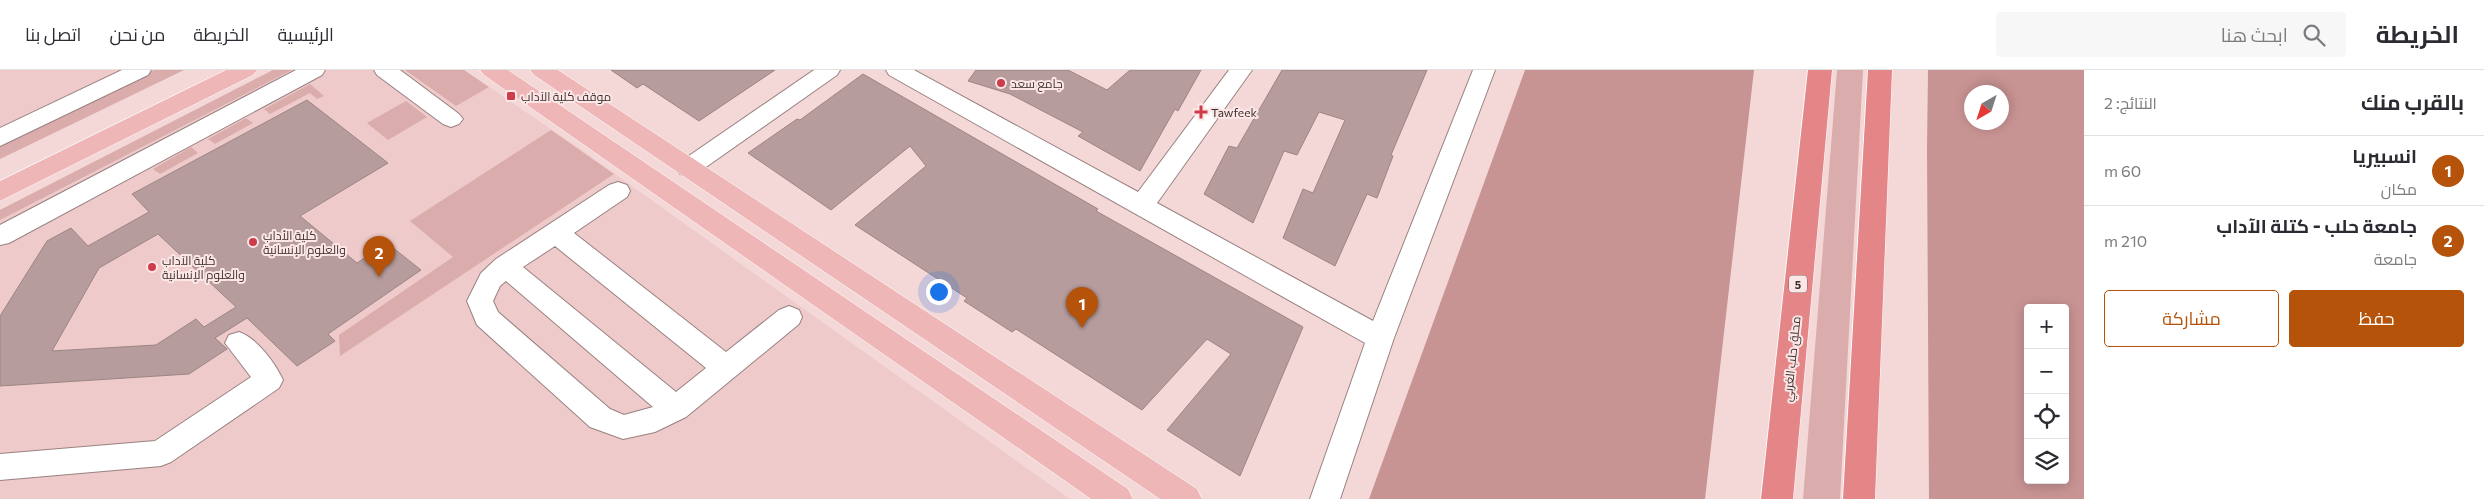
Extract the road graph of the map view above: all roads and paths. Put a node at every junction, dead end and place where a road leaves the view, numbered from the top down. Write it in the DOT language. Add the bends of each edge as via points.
graph roads {
  1 [pos="140,70"];
  2 [pos="213,70"];
  3 [pos="245,70"];
  4 [pos="314,70"];
  5 [pos="385,70"];
  6 [pos="492,70"];
  7 [pos="542,70"];
  8 [pos="829,70"];
  9 [pos="897,70"];
  10 [pos="1241,70"];
  11 [pos="1484,70"];
  12 [pos="1820,70"];
  13 [pos="1880,70"];
  14 [pos="451,119"];
  15 [pos="0,138"];
  16 [pos="688,168"];
  17 [pos="0,177"];
  18 [pos="618,191"];
  19 [pos="0,192"];
  20 [pos="1141,206"];
  21 [pos="555,232"];
  22 [pos="0,236"];
  23 [pos="505,266"];
  24 [pos="789,317"];
  25 [pos="1380,338"];
  26 [pos="239,343"];
  27 [pos="726,368"];
  28 [pos="676,409"];
  29 [pos="0,467"];
  30 [pos="1117,499"];
  31 [pos="1186,499"];
  32 [pos="1324,499"];
  33 [pos="1777,499"];
  34 [pos="1859,499"];
  1 -- 15 [label="street"];
  2 -- 17 [label="main road"];
  3 -- 19 [label="main road"];
  4 -- 22 [label="street"];
  5 -- 14 [label="street"];
  6 -- 30 [label="main road"];
  7 -- 16 [label="main road"];
  8 -- 16 [label="street"];
  9 -- 20 [label="street"];
  10 -- 20 [label="street"];
  11 -- 25 [label="street"];
  12 -- 33 [label="highway, محلق حلب الغربي / 5"];
  13 -- 34 [label="highway"];
  16 -- 31 [label="main road"];
  18 -- 21 [label="street"];
  20 -- 25 [label="street"];
  21 -- 23 [label="street"];
  21 -- 27 [label="street"];
  23 -- 28 [label="street"];
  23 -- 28 [label="street" via="490,280 480,301 487,318 600,418 623,426 655,420"];
  24 -- 27 [label="street"];
  25 -- 32 [label="street"];
  26 -- 29 [label="street" via="269,380 161,453"];
  27 -- 28 [label="street"];
}
